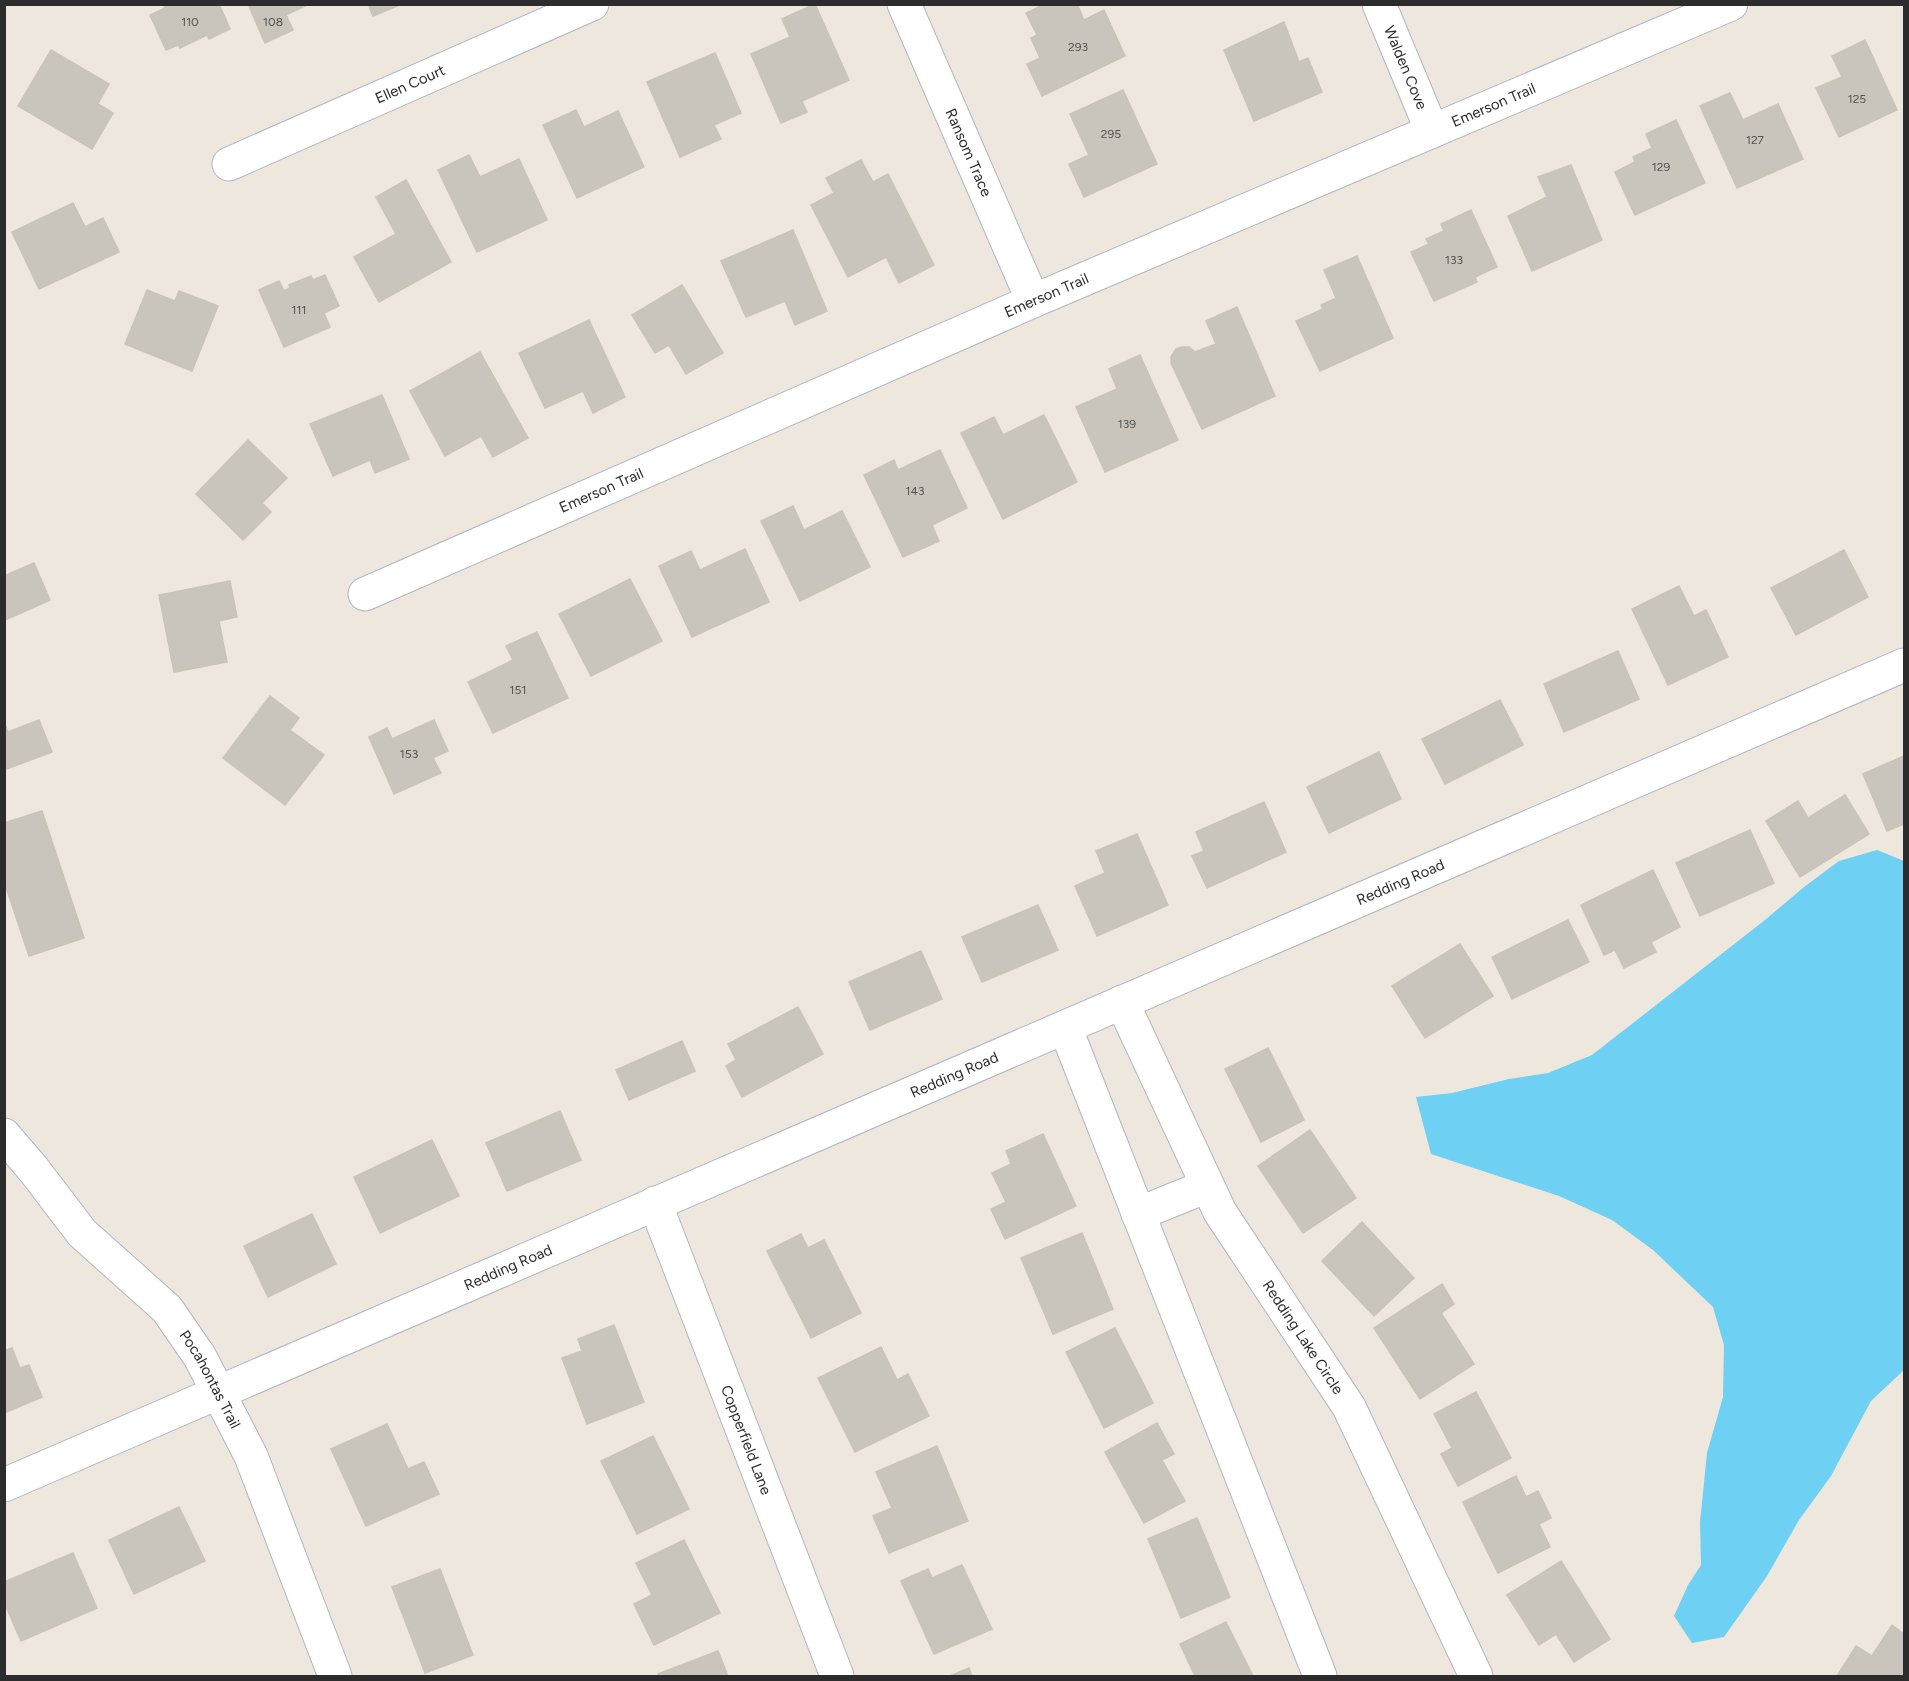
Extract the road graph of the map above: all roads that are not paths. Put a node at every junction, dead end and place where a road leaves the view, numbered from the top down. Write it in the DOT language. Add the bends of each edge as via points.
graph roads {
  1 [pos="592,4"];
  2 [pos="904,4"];
  3 [pos="1379,4"];
  4 [pos="1731,4"];
  5 [pos="1432,131"];
  6 [pos="229,164"];
  7 [pos="1033,301"];
  8 [pos="365,594"];
  9 [pos="1905,665"];
  10 [pos="1122,1002"];
  11 [pos="1065,1027"];
  12 [pos="4,1135"];
  13 [pos="1207,1186"];
  14 [pos="655,1203"];
  15 [pos="1138,1214"];
  16 [pos="218,1392"];
  17 [pos="4,1485"];
  18 [pos="335,1677"];
  19 [pos="837,1677"];
  20 [pos="1320,1677"];
  21 [pos="1476,1677"];
  1 -- 6 [label="street, Ellen Court"];
  2 -- 7 [label="street, Ransom Trace"];
  3 -- 5 [label="street, Walden Cove"];
  4 -- 5 [label="street, Emerson Trail"];
  5 -- 7 [label="street, Emerson Trail"];
  7 -- 8 [label="street, Emerson Trail"];
  9 -- 10 [label="street, Redding Road"];
  10 -- 11 [label="street, Redding Road"];
  10 -- 13 [label="street, Redding Lake Circle"];
  11 -- 14 [label="street, Redding Road"];
  11 -- 15 [label="street"];
  12 -- 16 [label="street, Pocahontas Trail" via="82,1233 167,1309"];
  13 -- 15 [label="street"];
  13 -- 21 [label="street, Redding Lake Circle" via="1220,1212 1349,1407"];
  14 -- 16 [label="street, Redding Road"];
  14 -- 19 [label="street, Copperfield Lane"];
  15 -- 20 [label="street"];
  16 -- 17 [label="street, Redding Road"];
  16 -- 18 [label="street, Pocahontas Trail" via="251,1456"];
}
